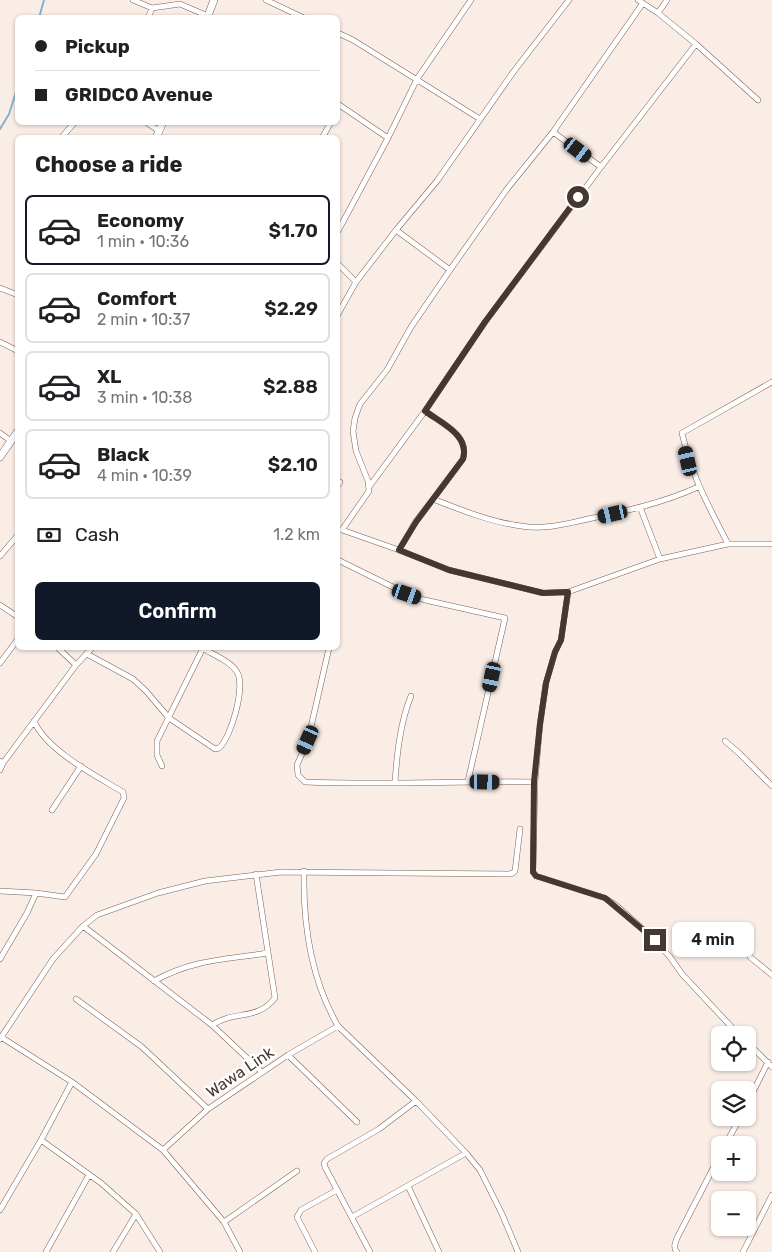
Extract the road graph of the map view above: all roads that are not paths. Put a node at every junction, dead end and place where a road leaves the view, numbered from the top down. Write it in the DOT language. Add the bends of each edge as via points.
graph roads {
  1 [pos="133,0"];
  2 [pos="144,0"];
  3 [pos="214,0"];
  4 [pos="266,0"];
  5 [pos="471,0"];
  6 [pos="569,0"];
  7 [pos="667,0"];
  8 [pos="641,1"];
  9 [pos="150,7"];
  10 [pos="658,14"];
  11 [pos="149,15"];
  12 [pos="204,15"];
  13 [pos="209,15"];
  14 [pos="294,15"];
  15 [pos="340,34"];
  16 [pos="696,44"];
  17 [pos="417,79"];
  18 [pos="758,100"];
  19 [pos="340,108"];
  20 [pos="480,119"];
  21 [pos="72,125"];
  22 [pos="553,132"];
  23 [pos="64,135"];
  24 [pos="388,138"];
  25 [pos="601,167"];
  26 [pos="340,228"];
  27 [pos="396,230"];
  28 [pos="340,266"];
  29 [pos="450,270"];
  30 [pos="356,282"];
  31 [pos="0,288"];
  32 [pos="15,294"];
  33 [pos="340,310"];
  34 [pos="0,342"];
  35 [pos="15,349"];
  36 [pos="772,382"];
  37 [pos="425,411"];
  38 [pos="0,434"];
  39 [pos="15,436"];
  40 [pos="11,442"];
  41 [pos="0,458"];
  42 [pos="369,487"];
  43 [pos="698,487"];
  44 [pos="433,499"];
  45 [pos="640,508"];
  46 [pos="340,530"];
  47 [pos="15,538"];
  48 [pos="728,544"];
  49 [pos="772,544"];
  50 [pos="399,550"];
  51 [pos="0,556"];
  52 [pos="660,559"];
  53 [pos="340,561"];
  54 [pos="568,592"];
  55 [pos="0,605"];
  56 [pos="15,615"];
  57 [pos="15,643"];
  58 [pos="60,650"];
  59 [pos="90,650"];
  60 [pos="201,650"];
  61 [pos="205,650"];
  62 [pos="329,650"];
  63 [pos="87,654"];
  64 [pos="0,663"];
  65 [pos="76,665"];
  66 [pos="411,696"];
  67 [pos="169,718"];
  68 [pos="34,722"];
  69 [pos="725,741"];
  70 [pos="1,762"];
  71 [pos="81,766"];
  72 [pos="162,766"];
  73 [pos="0,770"];
  74 [pos="468,781"];
  75 [pos="395,782"];
  76 [pos="534,782"];
  77 [pos="772,786"];
  78 [pos="52,810"];
  79 [pos="520,829"];
  80 [pos="304,871"];
  81 [pos="256,874"];
  82 [pos="0,891"];
  83 [pos="36,893"];
  84 [pos="83,926"];
  85 [pos="267,953"];
  86 [pos="750,957"];
  87 [pos="0,959"];
  88 [pos="772,975"];
  89 [pos="154,981"];
  90 [pos="76,1000"];
  91 [pos="212,1025"];
  92 [pos="338,1026"];
  93 [pos="731,1026"];
  94 [pos="1,1038"];
  95 [pos="756,1052"];
  96 [pos="288,1055"];
  97 [pos="770,1065"];
  98 [pos="262,1072"];
  99 [pos="72,1082"];
  100 [pos="756,1089"];
  101 [pos="416,1101"];
  102 [pos="208,1109"];
  103 [pos="357,1122"];
  104 [pos="41,1140"];
  105 [pos="163,1150"];
  106 [pos="466,1154"];
  107 [pos="297,1171"];
  108 [pos="711,1172"];
  109 [pos="89,1175"];
  110 [pos="408,1186"];
  111 [pos="337,1190"];
  112 [pos="772,1195"];
  113 [pos="0,1210"];
  114 [pos="136,1214"];
  115 [pos="352,1217"];
  116 [pos="224,1222"];
  117 [pos="46,1252"];
  118 [pos="113,1252"];
  119 [pos="160,1252"];
  120 [pos="240,1252"];
  121 [pos="315,1252"];
  122 [pos="370,1252"];
  123 [pos="439,1252"];
  124 [pos="518,1252"];
  125 [pos="677,1252"];
  126 [pos="742,1252"];
  1 -- 9 [label="street"];
  2 -- 9 [label="street"];
  3 -- 13 [label="street"];
  4 -- 14 [label="street"];
  5 -- 17 [label="street"];
  6 -- 20 [label="street"];
  7 -- 10 [label="street"];
  8 -- 10 [label="street"];
  8 -- 22 [label="street"];
  9 -- 11 [label="street"];
  9 -- 12 [label="street" via="180,4"];
  10 -- 16 [label="street"];
  15 -- 17 [label="street"];
  16 -- 18 [label="street"];
  16 -- 25 [label="street"];
  17 -- 20 [label="street"];
  17 -- 24 [label="street"];
  19 -- 24 [label="street"];
  20 -- 27 [label="street" via="443,173"];
  21 -- 23 [label="street"];
  22 -- 25 [label="street"];
  22 -- 29 [label="street" via="507,188"];
  24 -- 26 [label="street"];
  25 -- 37 [label="street" via="485,322"];
  27 -- 29 [label="street"];
  27 -- 30 [label="street"];
  28 -- 30 [label="street"];
  29 -- 42 [label="street" via="387,370 360,404 355,418 356,451"];
  30 -- 33 [label="street"];
  31 -- 32 [label="street"];
  34 -- 35 [label="street"];
  36 -- 43 [label="street" via="682,433"];
  37 -- 42 [label="street"];
  37 -- 44 [label="street" via="459,436 465,452"];
  38 -- 40 [label="street"];
  39 -- 40 [label="street"];
  40 -- 41 [label="street"];
  42 -- 46 [label="street" via="366,496"];
  43 -- 45 [label="street"];
  43 -- 48 [label="street"];
  44 -- 45 [label="street" via="484,517 534,527 550,527"];
  44 -- 50 [label="street"];
  45 -- 52 [label="street"];
  46 -- 50 [label="street"];
  47 -- 51 [label="street"];
  48 -- 49 [label="street"];
  48 -- 52 [label="street"];
  50 -- 54 [label="street" via="449,570 543,593"];
  52 -- 54 [label="street"];
  53 -- 74 [label="street" via="407,594 505,618"];
  54 -- 76 [label="street" via="561,640 546,683"];
  55 -- 56 [label="street"];
  57 -- 64 [label="street"];
  58 -- 65 [label="street"];
  59 -- 63 [label="street"];
  60 -- 67 [label="street"];
  61 -- 67 [label="street" via="232,666 240,678 236,712 226,742 215,749"];
  62 -- 75 [label="street" via="308,740 297,765 298,775 305,782"];
  63 -- 65 [label="street"];
  63 -- 67 [label="street" via="133,679"];
  65 -- 68 [label="street"];
  66 -- 75 [label="street" via="399,745"];
  67 -- 72 [label="street" via="157,741 157,755"];
  68 -- 70 [label="street"];
  68 -- 71 [label="street" via="46,740"];
  69 -- 77 [label="street"];
  70 -- 73 [label="street"];
  71 -- 78 [label="street"];
  71 -- 83 [label="street" via="123,792 124,798 96,854 66,896"];
  74 -- 75 [label="street"];
  74 -- 76 [label="street"];
  76 -- 93 [label="street" via="532,868 536,876 605,898 617,906 655,940"];
  79 -- 80 [label="street" via="515,871 509,874"];
  80 -- 81 [label="street"];
  80 -- 92 [label="street" via="303,902 311,952 322,994"];
  81 -- 84 [label="street" via="205,881 158,893 97,915"];
  81 -- 85 [label="street"];
  82 -- 83 [label="street"];
  83 -- 87 [label="street"];
  84 -- 89 [label="street"];
  84 -- 94 [label="street" via="53,960"];
  85 -- 89 [label="street" via="207,961 170,972"];
  85 -- 91 [label="street" via="274,992 271,1002 265,1009"];
  86 -- 88 [label="street"];
  89 -- 91 [label="street"];
  90 -- 102 [label="street" via="142,1047"];
  91 -- 98 [label="street"];
  92 -- 96 [label="street, Wawa Link"];
  92 -- 101 [label="street"];
  94 -- 99 [label="street"];
  95 -- 97 [label="street"];
  96 -- 98 [label="street, Wawa Link"];
  96 -- 103 [label="street"];
  97 -- 100 [label="street"];
  98 -- 102 [label="street, Wawa Link"];
  99 -- 104 [label="street"];
  99 -- 105 [label="street"];
  101 -- 106 [label="street"];
  101 -- 111 [label="street" via="379,1129 327,1159 325,1167"];
  102 -- 105 [label="street, Wawa Link"];
  104 -- 109 [label="street"];
  104 -- 113 [label="street"];
  105 -- 116 [label="street"];
  106 -- 110 [label="street"];
  106 -- 124 [label="street" via="480,1170"];
  107 -- 116 [label="street"];
  108 -- 125 [label="street" via="677,1238"];
  109 -- 114 [label="street"];
  109 -- 117 [label="street"];
  110 -- 115 [label="street"];
  110 -- 123 [label="street"];
  111 -- 115 [label="street"];
  111 -- 121 [label="street" via="298,1214"];
  112 -- 126 [label="street"];
  114 -- 118 [label="street"];
  114 -- 119 [label="street"];
  115 -- 122 [label="street"];
  116 -- 120 [label="street"];
}
